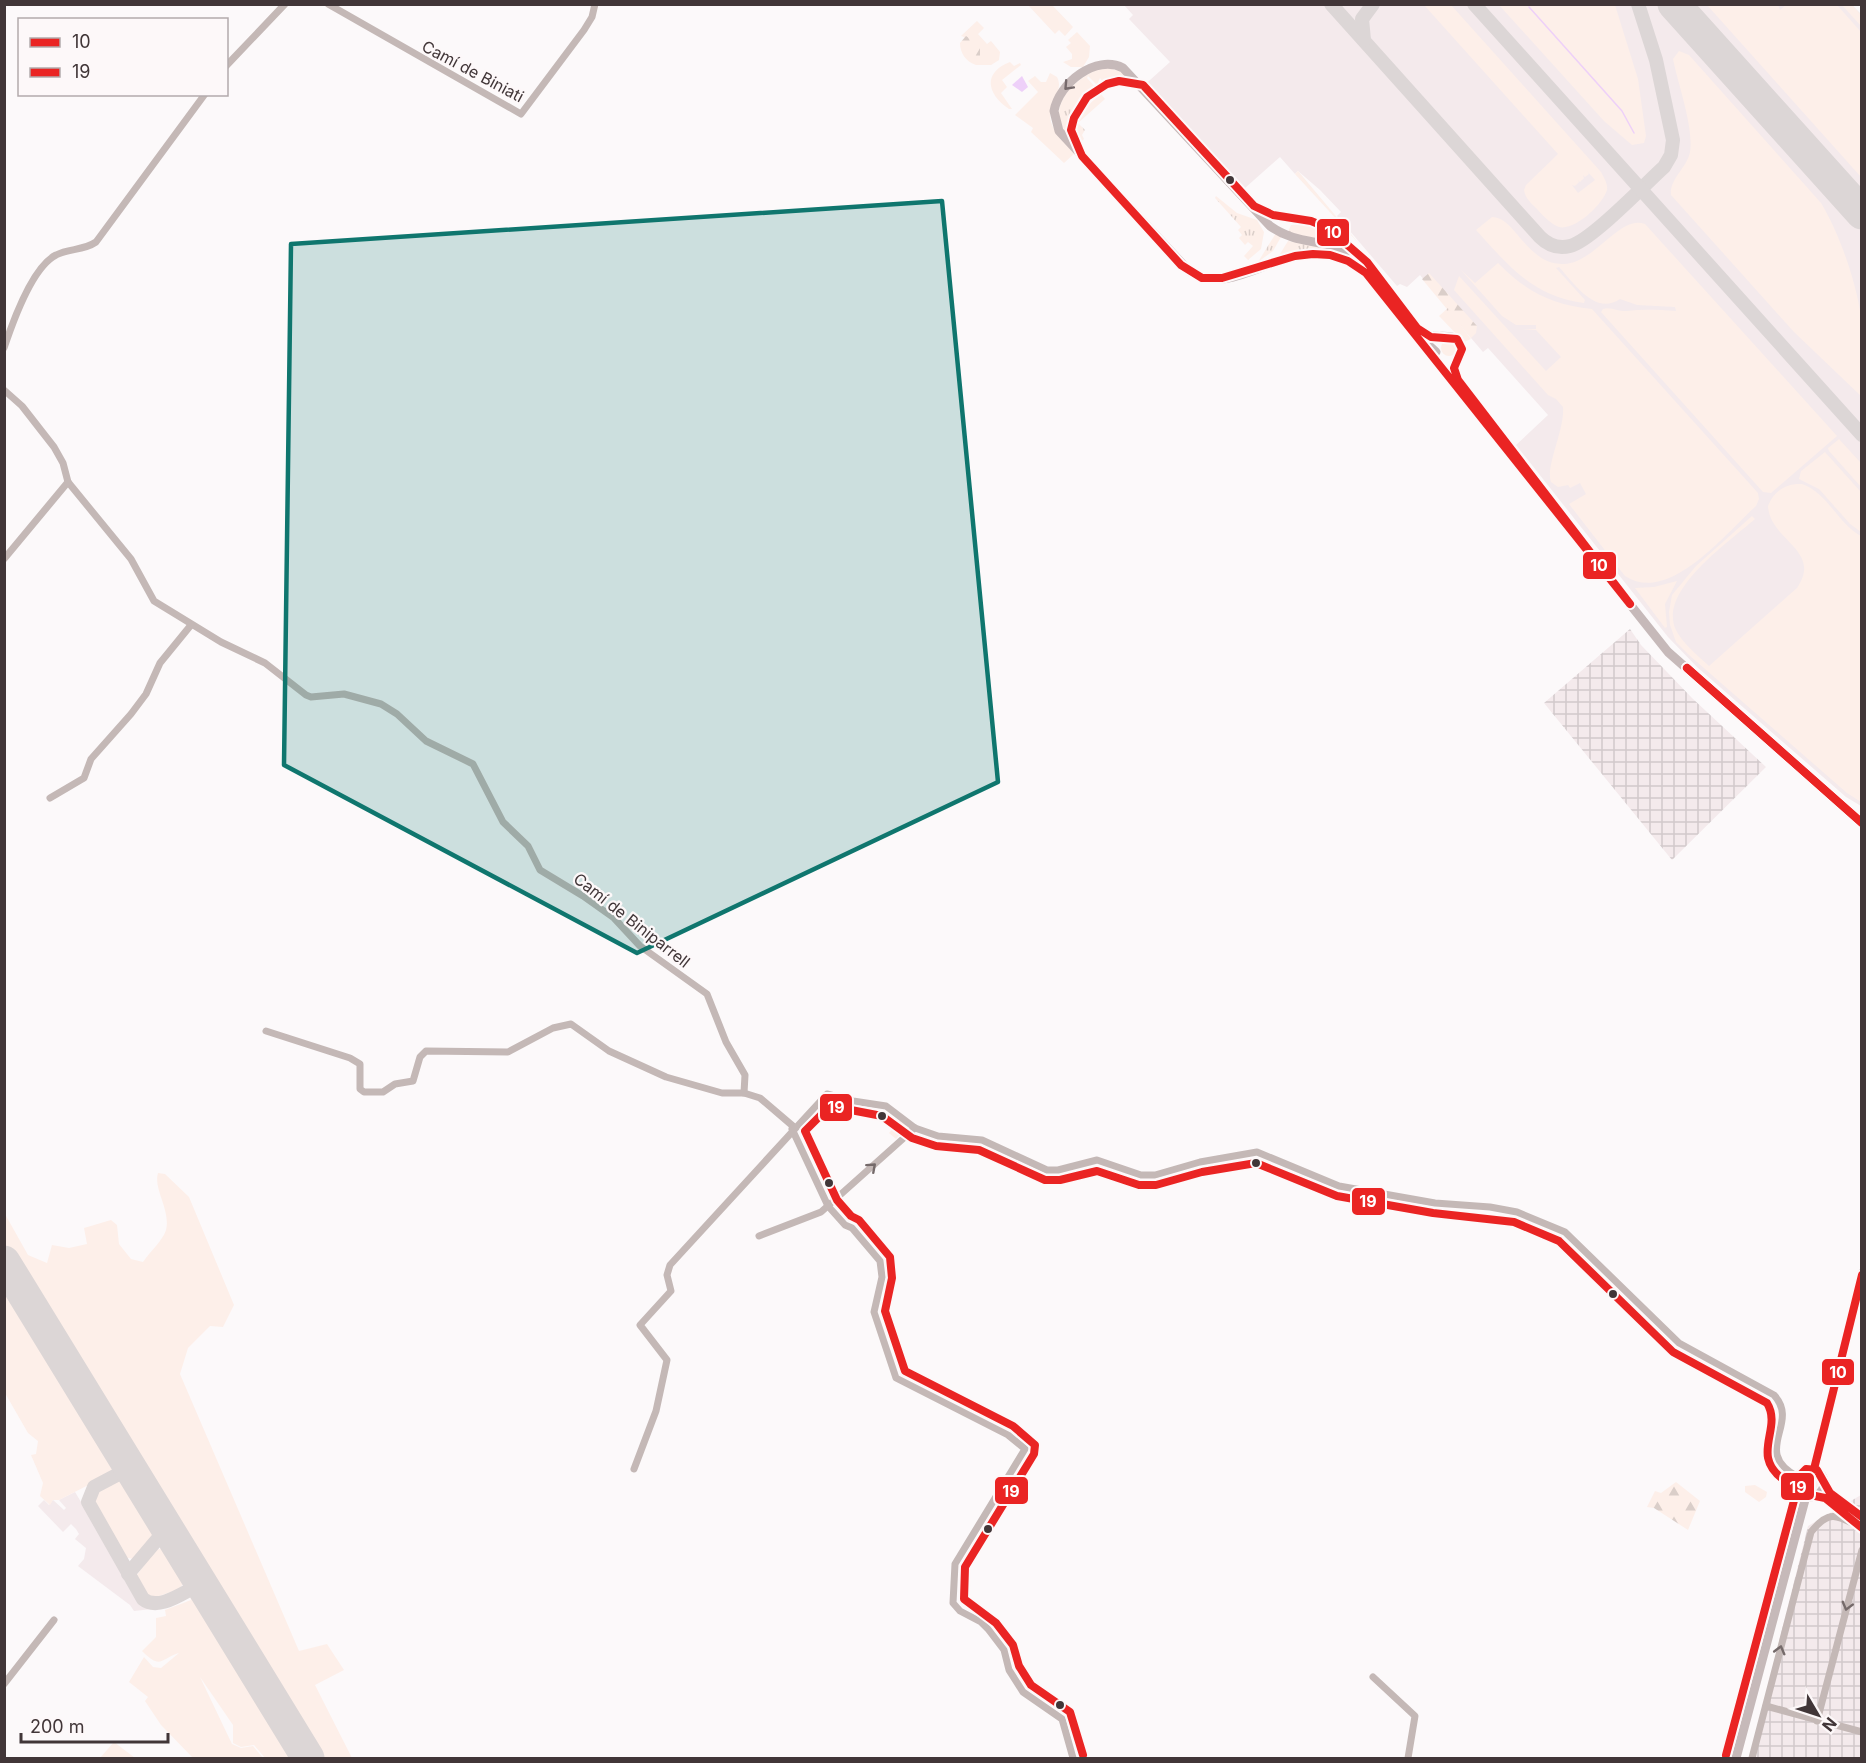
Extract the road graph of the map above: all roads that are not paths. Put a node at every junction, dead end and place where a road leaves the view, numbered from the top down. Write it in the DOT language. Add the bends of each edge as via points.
graph roads {
  1 [pos="285,4"];
  2 [pos="328,4"];
  3 [pos="595,4"];
  4 [pos="228,64"];
  5 [pos="204,96"];
  6 [pos="1403,319"];
  7 [pos="1444,337"];
  8 [pos="4,348"];
  9 [pos="1439,355"];
  10 [pos="1459,357"];
  11 [pos="4,390"];
  12 [pos="1481,420"];
  13 [pos="68,482"];
  14 [pos="1557,513"];
  15 [pos="4,559"];
  16 [pos="192,625"];
  17 [pos="50,798"];
  18 [pos="1862,824"];
  19 [pos="266,1031"];
  20 [pos="744,1093"];
  21 [pos="793,1128"];
  22 [pos="915,1128"];
  23 [pos="828,1206"];
  24 [pos="759,1236"];
  25 [pos="1862,1273"];
  26 [pos="1815,1464"];
  27 [pos="634,1469"];
  28 [pos="1798,1477"];
  29 [pos="1824,1484"];
  30 [pos="1817,1495"];
  31 [pos="1806,1496"];
  32 [pos="1839,1499"];
  33 [pos="1839,1512"];
  34 [pos="1849,1517"];
  35 [pos="1862,1517"];
  36 [pos="1861,1527"];
  37 [pos="1862,1550"];
  38 [pos="54,1620"];
  39 [pos="1373,1677"];
  40 [pos="4,1684"];
  41 [pos="1766,1706"];
  42 [pos="1817,1721"];
  43 [pos="1862,1732"];
  44 [pos="1073,1758"];
  45 [pos="1408,1758"];
  46 [pos="1736,1758"];
  47 [pos="1752,1758"];
  1 -- 4 [label="street"];
  2 -- 3 [label="street, Camí de Biniati" via="521,114 584,30"];
  5 -- 8 [label="street" via="96,242 56,255 38,274"];
  7 -- 6 [label="main road, one-way" via="1431,337 1417,328 1351,255 1333,246 1284,236 1270,226 1133,76 1104,62 1077,77 1062,93 1055,106 1059,131 1185,268 1202,278 1217,279 1313,252 1330,253 1369,276"];
  6 -- 9 [label="main road"];
  6 -- 12 [label="main road"];
  7 -- 9 [label="main road" via="1437,343"];
  7 -- 10 [label="main road" via="1460,341"];
  9 -- 10 [label="main road" via="1451,361"];
  9 -- 12 [label="main road"];
  10 -- 14 [label="main road" via="1454,368 1458,380"];
  11 -- 13 [label="street, Camí de Biniparrell" via="54,447"];
  12 -- 14 [label="main road"];
  13 -- 15 [label="street"];
  13 -- 16 [label="street, Camí de Biniparrell" via="131,560 150,597"];
  14 -- 18 [label="main road" via="1668,652"];
  16 -- 17 [label="street" via="159,663 146,694 91,759 84,778"];
  16 -- 20 [label="street, Camí de Biniparrell" via="265,663 306,695 344,694 381,704 426,741 468,760 503,822 528,846 540,870 614,918 640,946 707,994 726,1042 745,1075"];
  19 -- 20 [label="street" via="333,1051 360,1064 360,1089 364,1092 383,1092 395,1084 413,1081 420,1057 426,1051 508,1052 553,1028 571,1024 609,1051 666,1077 722,1093"];
  20 -- 21 [label="street" via="760,1098"];
  21 -- 22 [label="street" via="827,1094 885,1105"];
  21 -- 23 [label="street"];
  21 -- 27 [label="street" via="710,1224 683,1248 667,1275 671,1291 640,1325 667,1360 656,1411"];
  23 -- 22 [label="street, one-way"];
  22 -- 28 [label="street" via="938,1136 982,1140 1054,1171 1096,1160 1141,1175 1155,1175 1257,1152 1339,1186 1435,1203 1503,1209 1543,1221 1572,1238 1679,1343 1774,1395 1782,1407 1776,1456 1781,1466"];
  23 -- 24 [label="street"];
  23 -- 44 [label="street" via="876,1255 881,1266 874,1312 898,1381 1008,1435 1025,1449 955,1564 953,1603 985,1625 1004,1650 1009,1670 1023,1692 1062,1719"];
  25 -- 26 [label="main road"];
  26 -- 28 [label="main road"];
  26 -- 29 [label="main road"];
  28 -- 31 [label="main road" via="1797,1488"];
  29 -- 30 [label="main road"];
  29 -- 32 [label="street"];
  30 -- 31 [label="main road"];
  30 -- 33 [label="street" via="1826,1498"];
  31 -- 46 [label="main road"];
  32 -- 34 [label="street" via="1851,1512"];
  32 -- 35 [label="street"];
  33 -- 34 [label="street"];
  33 -- 36 [label="street"];
  41 -- 33 [label="street, one-way" via="1811,1532 1823,1519"];
  34 -- 36 [label="street"];
  37 -- 42 [label="street, one-way"];
  38 -- 40 [label="street"];
  39 -- 45 [label="street" via="1415,1716"];
  41 -- 42 [label="street"];
  41 -- 47 [label="street"];
  42 -- 43 [label="street"];
}
